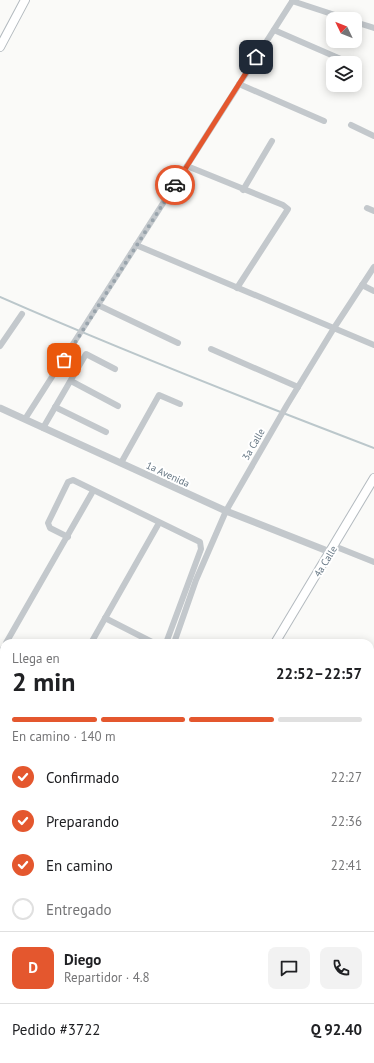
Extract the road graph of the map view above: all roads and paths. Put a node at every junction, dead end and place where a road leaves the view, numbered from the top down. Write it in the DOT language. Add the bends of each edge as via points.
graph roads {
  1 [pos="25,0"];
  2 [pos="292,0"];
  3 [pos="327,12"];
  4 [pos="362,24"];
  5 [pos="374,28"];
  6 [pos="274,30"];
  7 [pos="0,47"];
  8 [pos="334,56"];
  9 [pos="239,84"];
  10 [pos="324,121"];
  11 [pos="351,125"];
  12 [pos="374,136"];
  13 [pos="272,141"];
  14 [pos="187,166"];
  15 [pos="243,190"];
  16 [pos="367,208"];
  17 [pos="374,211"];
  18 [pos="136,245"];
  19 [pos="374,267"];
  20 [pos="362,285"];
  21 [pos="237,288"];
  22 [pos="374,291"];
  23 [pos="98,305"];
  24 [pos="22,314"];
  25 [pos="334,328"];
  26 [pos="178,343"];
  27 [pos="374,345"];
  28 [pos="0,346"];
  29 [pos="211,349"];
  30 [pos="115,370"];
  31 [pos="70,381"];
  32 [pos="298,387"];
  33 [pos="180,404"];
  34 [pos="118,406"];
  35 [pos="55,407"];
  36 [pos="0,408"];
  37 [pos="25,420"];
  38 [pos="44,428"];
  39 [pos="106,432"];
  40 [pos="120,463"];
  41 [pos="374,478"];
  42 [pos="93,490"];
  43 [pos="226,511"];
  44 [pos="159,523"];
  45 [pos="68,536"];
  46 [pos="332,549"];
  47 [pos="374,562"];
  48 [pos="105,618"];
  49 [pos="8,639"];
  50 [pos="93,639"];
  51 [pos="146,639"];
  52 [pos="167,639"];
  53 [pos="175,639"];
  54 [pos="277,639"];
  1 -- 7 [label="main road"];
  2 -- 3 [label="street"];
  2 -- 6 [label="street"];
  4 -- 5 [label="street"];
  6 -- 8 [label="street"];
  6 -- 9 [label="street"];
  9 -- 10 [label="street"];
  9 -- 14 [label="street"];
  11 -- 12 [label="street"];
  13 -- 15 [label="street"];
  14 -- 15 [label="street"];
  14 -- 18 [label="street"];
  15 -- 21 [label="street" via="284,205 288,209"];
  16 -- 17 [label="street"];
  18 -- 21 [label="street"];
  18 -- 23 [label="street"];
  19 -- 20 [label="street, 3a Calle"];
  20 -- 22 [label="street"];
  20 -- 25 [label="street, 3a Calle"];
  21 -- 25 [label="street"];
  23 -- 26 [label="street"];
  23 -- 37 [label="street"];
  24 -- 28 [label="street"];
  25 -- 27 [label="street"];
  25 -- 32 [label="street, 3a Calle"];
  29 -- 32 [label="street"];
  30 -- 31 [label="street" via="86,354"];
  31 -- 34 [label="street"];
  31 -- 35 [label="street"];
  32 -- 43 [label="street, 3a Calle"];
  33 -- 40 [label="street" via="159,395"];
  35 -- 38 [label="street"];
  35 -- 39 [label="street"];
  36 -- 37 [label="street, 1a Avenida"];
  37 -- 38 [label="street, 1a Avenida"];
  38 -- 40 [label="street, 1a Avenida"];
  40 -- 43 [label="street, 1a Avenida"];
  41 -- 46 [label="main road, 4a Calle"];
  42 -- 44 [label="street"];
  42 -- 45 [label="street"];
  42 -- 45 [label="street" via="73,480 68,482 48,523 50,528"];
  43 -- 46 [label="street, 1a Avenida"];
  43 -- 53 [label="street, 3a Calle" via="196,580"];
  44 -- 48 [label="street"];
  44 -- 52 [label="street" via="200,542 201,549"];
  45 -- 49 [label="street"];
  46 -- 47 [label="street, 1a Avenida"];
  46 -- 54 [label="main road, 4a Calle"];
  48 -- 50 [label="street"];
  48 -- 51 [label="street"];
}
